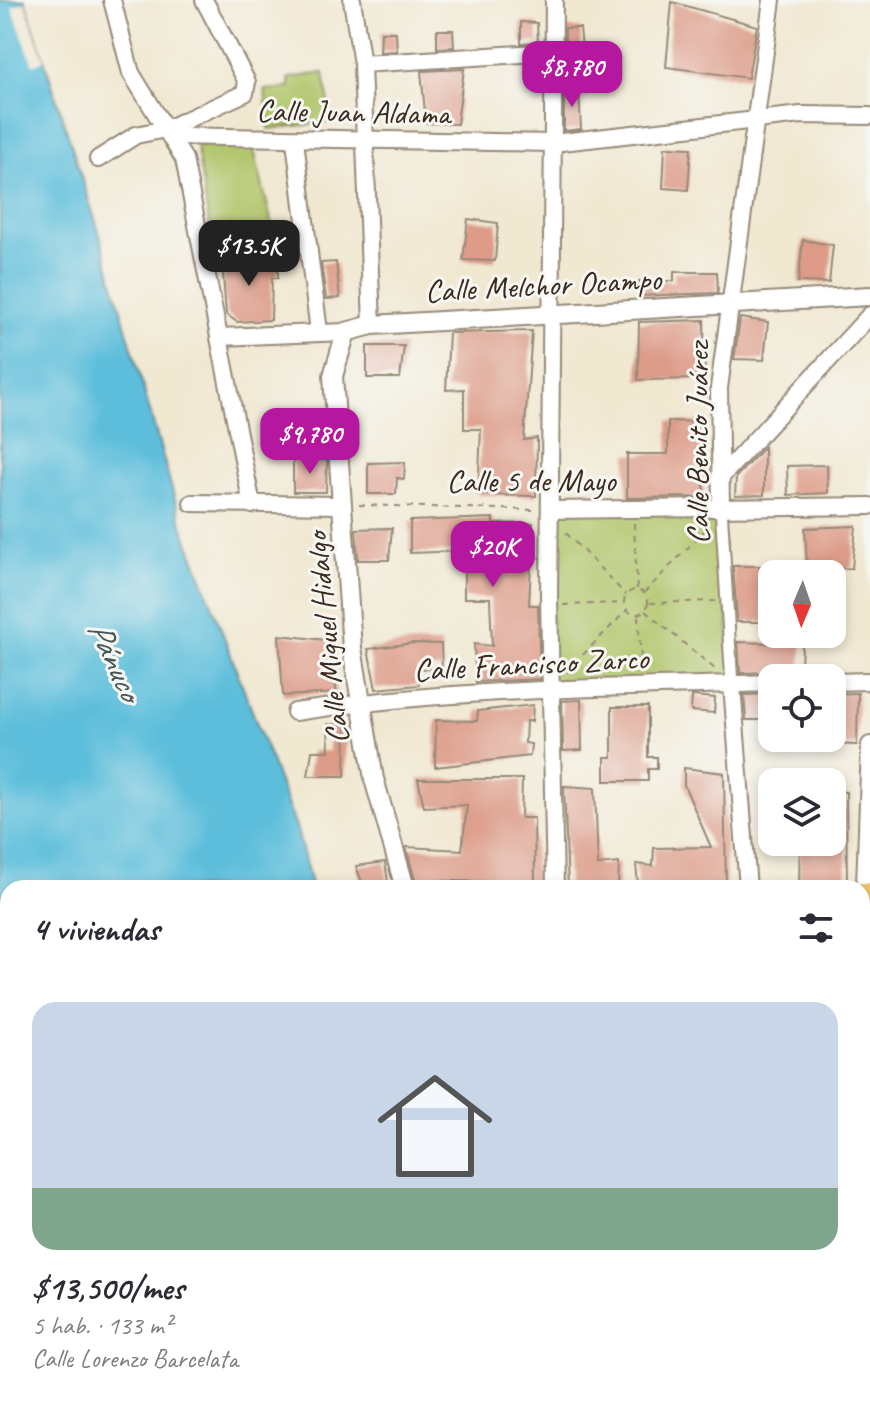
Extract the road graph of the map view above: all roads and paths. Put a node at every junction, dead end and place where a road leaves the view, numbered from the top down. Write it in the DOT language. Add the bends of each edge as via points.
graph roads {
  1 [pos="112,0"];
  2 [pos="204,0"];
  3 [pos="352,0"];
  4 [pos="554,0"];
  5 [pos="772,0"];
  6 [pos="553,52"];
  7 [pos="362,64"];
  8 [pos="870,116"];
  9 [pos="754,122"];
  10 [pos="168,133"];
  11 [pos="295,141"];
  12 [pos="365,141"];
  13 [pos="553,143"];
  14 [pos="98,159"];
  15 [pos="870,296"];
  16 [pos="728,305"];
  17 [pos="552,315"];
  18 [pos="870,315"];
  19 [pos="372,325"];
  20 [pos="319,332"];
  21 [pos="346,332"];
  22 [pos="219,337"];
  23 [pos="720,478"];
  24 [pos="192,503"];
  25 [pos="252,505"];
  26 [pos="343,505"];
  27 [pos="870,506"];
  28 [pos="550,510"];
  29 [pos="719,512"];
  30 [pos="634,520"];
  31 [pos="564,532"];
  32 [pos="637,590"];
  33 [pos="644,593"];
  34 [pos="626,595"];
  35 [pos="720,600"];
  36 [pos="624,603"];
  37 [pos="648,603"];
  38 [pos="554,605"];
  39 [pos="627,610"];
  40 [pos="645,611"];
  41 [pos="638,614"];
  42 [pos="642,679"];
  43 [pos="727,680"];
  44 [pos="870,681"];
  45 [pos="758,682"];
  46 [pos="846,682"];
  47 [pos="554,684"];
  48 [pos="360,702"];
  49 [pos="295,712"];
  50 [pos="870,745"];
  51 [pos="403,880"];
  52 [pos="555,880"];
  53 [pos="747,880"];
  54 [pos="867,880"];
  1 -- 10 [label="street" via="131,73"];
  2 -- 10 [label="street" via="247,87 245,93"];
  3 -- 7 [label="street"];
  4 -- 6 [label="street"];
  5 -- 9 [label="street, Calle Benito Juárez"];
  6 -- 7 [label="street"];
  6 -- 13 [label="street"];
  7 -- 12 [label="street"];
  8 -- 9 [label="street, Calle Juan Aldama" via="801,115"];
  9 -- 13 [label="street, Calle Juan Aldama"];
  9 -- 16 [label="street, Calle Benito Juárez"];
  10 -- 11 [label="street, Calle Juan Aldama"];
  10 -- 14 [label="street" via="136,135"];
  10 -- 22 [label="street" via="184,159"];
  11 -- 12 [label="street, Calle Juan Aldama"];
  11 -- 20 [label="street"];
  12 -- 13 [label="street, Calle Juan Aldama"];
  12 -- 19 [label="street"];
  13 -- 17 [label="street"];
  15 -- 16 [label="street, Calle Melchor Ocampo"];
  16 -- 17 [label="street, Calle Melchor Ocampo"];
  16 -- 23 [label="street, Calle Benito Juárez" via="719,388"];
  17 -- 19 [label="street, Calle Melchor Ocampo"];
  17 -- 28 [label="street"];
  18 -- 23 [label="street"];
  19 -- 21 [label="street, Calle Melchor Ocampo"];
  20 -- 21 [label="street, Calle Melchor Ocampo"];
  20 -- 22 [label="street, Calle Melchor Ocampo"];
  21 -- 26 [label="street, Calle Miguel Hidalgo" via="333,376"];
  22 -- 25 [label="street"];
  23 -- 29 [label="street, Calle Benito Juárez"];
  24 -- 25 [label="street"];
  25 -- 26 [label="street"];
  26 -- 28 [label="path, Calle 5 de Mayo"];
  26 -- 48 [label="street, Calle Miguel Hidalgo"];
  27 -- 29 [label="street, Calle 5 de Mayo"];
  28 -- 29 [label="street, Calle 5 de Mayo"];
  28 -- 47 [label="street"];
  29 -- 33 [label="path"];
  29 -- 43 [label="street, Calle Benito Juárez"];
  30 -- 32 [label="path"];
  31 -- 34 [label="path"];
  32 -- 33 [label="path"];
  32 -- 34 [label="path"];
  33 -- 37 [label="path"];
  34 -- 36 [label="path"];
  35 -- 37 [label="path"];
  36 -- 38 [label="path"];
  36 -- 39 [label="path"];
  37 -- 40 [label="path"];
  39 -- 41 [label="path"];
  39 -- 47 [label="path"];
  40 -- 41 [label="path"];
  40 -- 43 [label="path"];
  41 -- 42 [label="path"];
  43 -- 45 [label="street, Calle Francisco Zarco"];
  43 -- 47 [label="street, Calle Francisco Zarco"];
  43 -- 53 [label="street, Calle Benito Juárez"];
  44 -- 46 [label="street"];
  47 -- 48 [label="street, Calle Francisco Zarco"];
  47 -- 52 [label="street"];
  48 -- 49 [label="street, Calle Francisco Zarco"];
  48 -- 51 [label="street, Calle Miguel Hidalgo" via="374,779"];
  50 -- 54 [label="street"];
}
